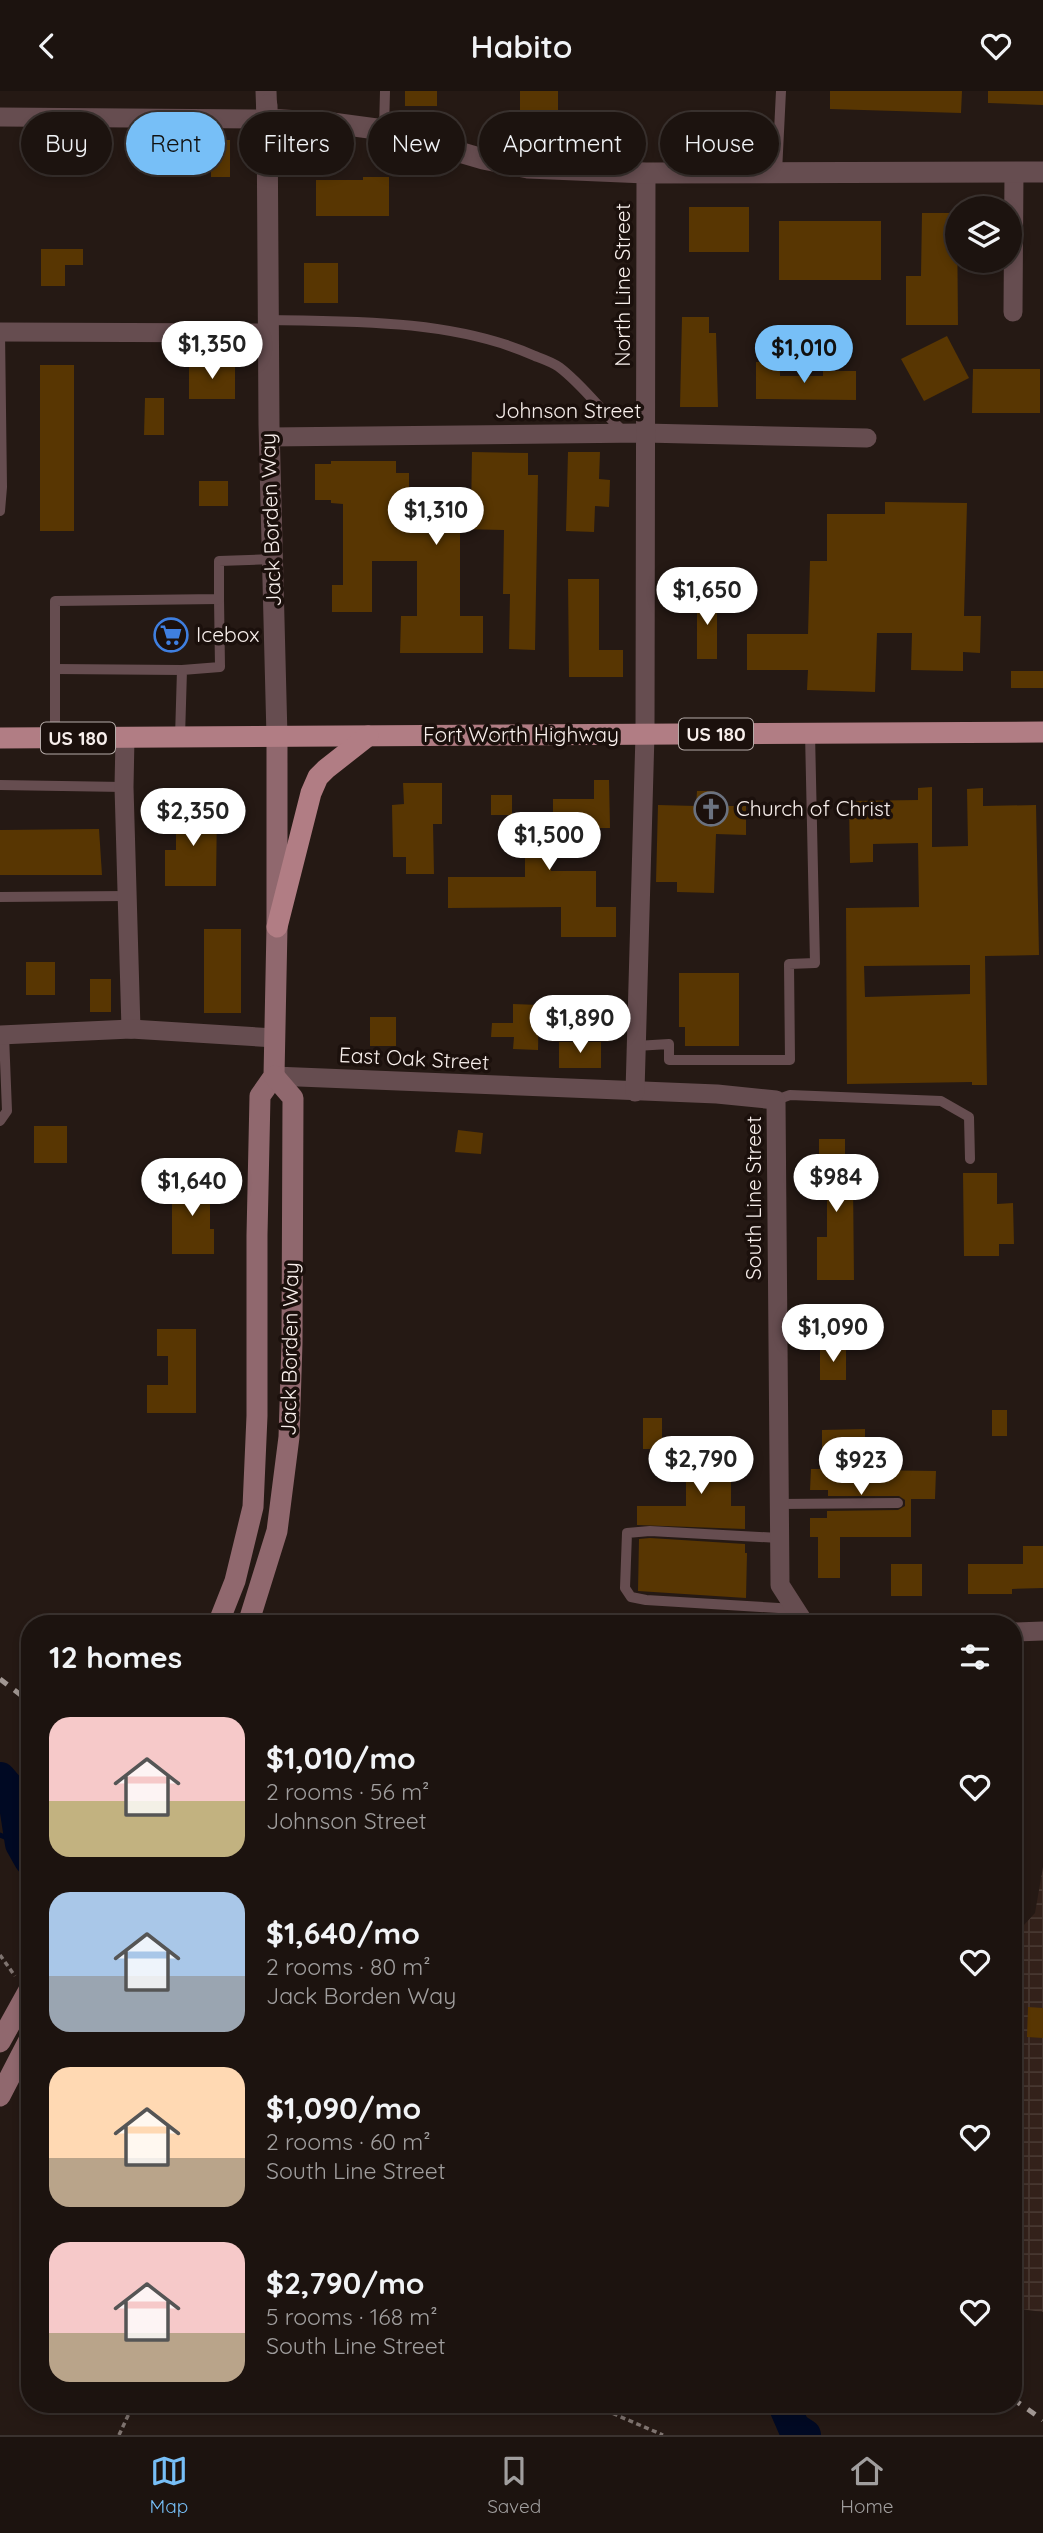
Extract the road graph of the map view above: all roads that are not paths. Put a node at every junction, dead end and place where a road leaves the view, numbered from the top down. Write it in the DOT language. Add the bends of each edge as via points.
graph roads {
  1 [pos="266,91"];
  2 [pos="385,91"];
  3 [pos="781,91"];
  4 [pos="267,112"];
  5 [pos="384,112"];
  6 [pos="0,117"];
  7 [pos="239,119"];
  8 [pos="779,145"];
  9 [pos="779,172"];
  10 [pos="1014,172"];
  11 [pos="1043,172"];
  12 [pos="646,173"];
  13 [pos="660,173"];
  14 [pos="267,175"];
  15 [pos="646,175"];
  16 [pos="1013,312"];
  17 [pos="268,327"];
  18 [pos="0,332"];
  19 [pos="635,433"];
  20 [pos="269,437"];
  21 [pos="867,439"];
  22 [pos="0,511"];
  23 [pos="273,559"];
  24 [pos="219,599"];
  25 [pos="56,669"];
  26 [pos="182,670"];
  27 [pos="1043,732"];
  28 [pos="810,733"];
  29 [pos="645,734"];
  30 [pos="368,736"];
  31 [pos="180,737"];
  32 [pos="277,737"];
  33 [pos="0,738"];
  34 [pos="55,738"];
  35 [pos="125,738"];
  36 [pos="0,785"];
  37 [pos="124,787"];
  38 [pos="127,896"];
  39 [pos="0,897"];
  40 [pos="277,927"];
  41 [pos="131,1030"];
  42 [pos="2,1035"];
  43 [pos="275,1038"];
  44 [pos="636,1046"];
  45 [pos="274,1076"];
  46 [pos="635,1092"];
  47 [pos="776,1100"];
  48 [pos="0,1121"];
  49 [pos="970,1159"];
  50 [pos="898,1503"];
  51 [pos="779,1504"];
  52 [pos="779,1538"];
  53 [pos="221,1615"];
  54 [pos="251,1615"];
  55 [pos="783,1615"];
  56 [pos="799,1615"];
  57 [pos="1043,1631"];
  58 [pos="1022,1632"];
  59 [pos="21,2005"];
  60 [pos="0,2042"];
  61 [pos="21,2055"];
  62 [pos="0,2096"];
  1 -- 4 [label="street, Jack Borden Way"];
  2 -- 5 [label="lane"];
  3 -- 8 [label="lane"];
  6 -- 7 [label="street"];
  9 -- 10 [label="street"];
  10 -- 11 [label="street"];
  10 -- 16 [label="street"];
  12 -- 13 [label="street"];
  14 -- 17 [label="street, Jack Borden Way"];
  15 -- 19 [label="street, North Line Street"];
  17 -- 18 [label="street"];
  17 -- 19 [label="lane" via="327,321 402,326 512,345 558,366"];
  17 -- 20 [label="street, Jack Borden Way"];
  18 -- 22 [label="lane"];
  19 -- 20 [label="street, Johnson Street"];
  19 -- 21 [label="street, Johnson Street"];
  19 -- 29 [label="street, North Line Street"];
  20 -- 23 [label="street, Jack Borden Way"];
  23 -- 24 [label="lane" via="219,561"];
  23 -- 32 [label="street, Jack Borden Way"];
  24 -- 25 [label="lane" via="55,601"];
  24 -- 26 [label="lane" via="220,667"];
  25 -- 26 [label="lane"];
  25 -- 34 [label="lane"];
  26 -- 31 [label="lane"];
  27 -- 28 [label="main road, Fort Worth Highway / US 180"];
  28 -- 29 [label="main road, Fort Worth Highway / US 180"];
  28 -- 44 [label="lane" via="815,963 789,964 790,1060 669,1060 669,1044"];
  29 -- 30 [label="main road, Fort Worth Highway / US 180"];
  29 -- 44 [label="street"];
  30 -- 32 [label="main road, Fort Worth Highway / US 180"];
  30 -- 40 [label="main road" via="318,777"];
  31 -- 32 [label="main road, Fort Worth Highway / US 180"];
  31 -- 35 [label="main road, Fort Worth Highway / US 180"];
  32 -- 40 [label="main road, Jack Borden Way"];
  33 -- 34 [label="main road, Fort Worth Highway / US 180"];
  34 -- 35 [label="main road, Fort Worth Highway / US 180"];
  35 -- 37 [label="street"];
  36 -- 37 [label="lane"];
  37 -- 38 [label="street"];
  38 -- 39 [label="lane"];
  38 -- 41 [label="street"];
  40 -- 43 [label="main road, Jack Borden Way"];
  41 -- 42 [label="street"];
  41 -- 43 [label="street"];
  42 -- 48 [label="lane" via="7,1111"];
  43 -- 45 [label="main road, Jack Borden Way"];
  44 -- 46 [label="street"];
  45 -- 46 [label="street, East Oak Street"];
  45 -- 53 [label="main road, Jack Borden Way" via="260,1096 253,1507"];
  45 -- 54 [label="main road, Jack Borden Way" via="293,1098 289,1437 277,1531"];
  46 -- 47 [label="street, South Line Street"];
  47 -- 49 [label="lane" via="790,1095 941,1101 969,1117"];
  47 -- 51 [label="street, South Line Street"];
  50 -- 51 [label="lane"];
  51 -- 52 [label="street, South Line Street"];
  52 -- 55 [label="lane" via="627,1533 625,1588 631,1597"];
  52 -- 56 [label="street, South Line Street" via="780,1585"];
  57 -- 58 [label="street"];
  59 -- 60 [label="main road, bridge"];
  61 -- 62 [label="main road"];
}
